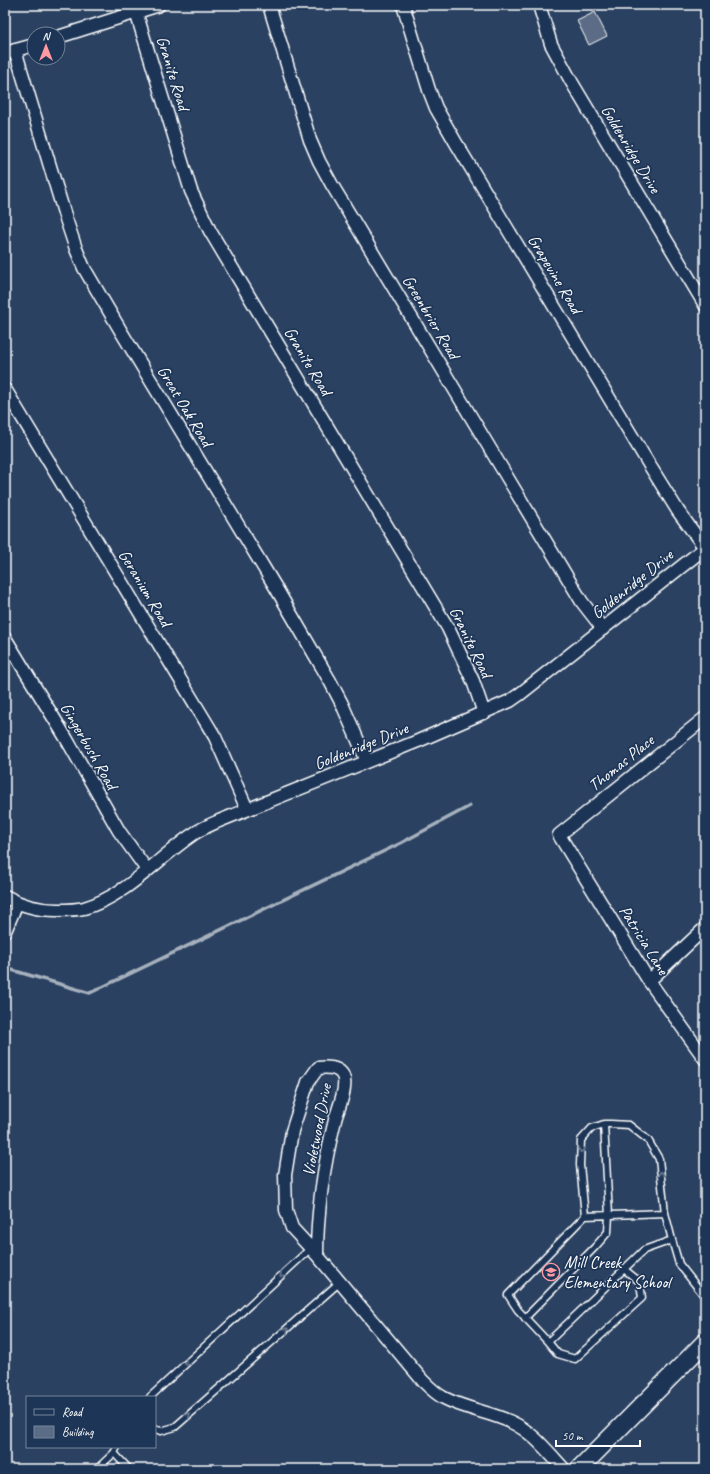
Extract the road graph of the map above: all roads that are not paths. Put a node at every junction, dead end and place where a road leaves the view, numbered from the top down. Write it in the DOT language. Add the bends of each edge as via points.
graph roads {
  1 [pos="159,5"];
  2 [pos="269,5"];
  3 [pos="403,5"];
  4 [pos="539,5"];
  5 [pos="136,12"];
  6 [pos="66,34"];
  7 [pos="26,47"];
  8 [pos="10,52"];
  9 [pos="705,305"];
  10 [pos="5,389"];
  11 [pos="705,548"];
  12 [pos="603,629"];
  13 [pos="5,638"];
  14 [pos="484,713"];
  15 [pos="705,718"];
  16 [pos="367,761"];
  17 [pos="247,809"];
  18 [pos="559,835"];
  19 [pos="147,870"];
  20 [pos="5,896"];
  21 [pos="17,903"];
  22 [pos="705,928"];
  23 [pos="5,931"];
  24 [pos="649,981"];
  25 [pos="705,1059"];
  26 [pos="604,1124"];
  27 [pos="664,1213"];
  28 [pos="610,1215"];
  29 [pos="585,1216"];
  30 [pos="672,1240"];
  31 [pos="314,1251"];
  32 [pos="624,1270"];
  33 [pos="340,1282"];
  34 [pos="705,1297"];
  35 [pos="525,1318"];
  36 [pos="548,1342"];
  37 [pos="705,1342"];
  38 [pos="151,1396"];
  39 [pos="156,1429"];
  40 [pos="115,1450"];
  41 [pos="97,1469"];
  42 [pos="129,1469"];
  43 [pos="564,1469"];
  44 [pos="579,1469"];
  1 -- 5 [label="street"];
  2 -- 12 [label="street, Greenbrier Road" via="310,140 332,185 582,602"];
  3 -- 11 [label="street, Grapevine Road" via="436,108 650,466"];
  4 -- 9 [label="street, Goldenridge Drive" via="551,44 567,75"];
  5 -- 6 [label="street"];
  5 -- 14 [label="street, Granite Road" via="192,191 210,231 448,628 473,681"];
  7 -- 8 [label="street"];
  8 -- 16 [label="street, Great Oak Road" via="84,268 330,681"];
  10 -- 17 [label="street, Geranium Road" via="215,737"];
  11 -- 12 [label="street, Goldenridge Drive"];
  12 -- 14 [label="street, Goldenridge Drive" via="520,694"];
  13 -- 19 [label="street, Gingerbush Road" via="119,831"];
  14 -- 16 [label="street, Goldenridge Drive"];
  15 -- 18 [label="street, Thomas Place"];
  16 -- 17 [label="street, Goldenridge Drive"];
  17 -- 19 [label="street, Goldenridge Drive" via="193,834"];
  18 -- 24 [label="street, Patricia Lane"];
  19 -- 21 [label="street, Goldenridge Drive" via="103,901 85,907 44,910"];
  20 -- 21 [label="street, Goldenridge Drive"];
  21 -- 23 [label="street"];
  22 -- 24 [label="street"];
  24 -- 25 [label="street, Patricia Lane"];
  27 -- 26 [label="lane, one-way" via="659,1159 648,1140 629,1125"];
  26 -- 28 [label="lane"];
  26 -- 29 [label="lane, one-way" via="592,1128 581,1140 580,1165"];
  27 -- 28 [label="lane"];
  27 -- 30 [label="lane"];
  28 -- 29 [label="lane"];
  28 -- 35 [label="lane" via="608,1232"];
  29 -- 35 [label="lane" via="508,1295"];
  30 -- 32 [label="lane" via="644,1250"];
  30 -- 34 [label="lane" via="679,1264"];
  31 -- 31 [label="street, Violetwood Drive" via="330,1139 345,1086 343,1075 327,1067 318,1068 308,1082 292,1131 285,1175 286,1210 292,1228"];
  31 -- 33 [label="street, Violetwood Drive"];
  31 -- 38 [label="lane, one-way"];
  32 -- 36 [label="lane"];
  32 -- 36 [label="lane" via="640,1282 642,1298 574,1359 558,1354"];
  39 -- 33 [label="lane, one-way" via="161,1431 175,1427"];
  33 -- 43 [label="street, Violetwood Drive" via="433,1390 455,1403 521,1427"];
  35 -- 36 [label="lane"];
  37 -- 44 [label="main road"];
  40 -- 41 [label="lane"];
  40 -- 42 [label="lane"];
}
